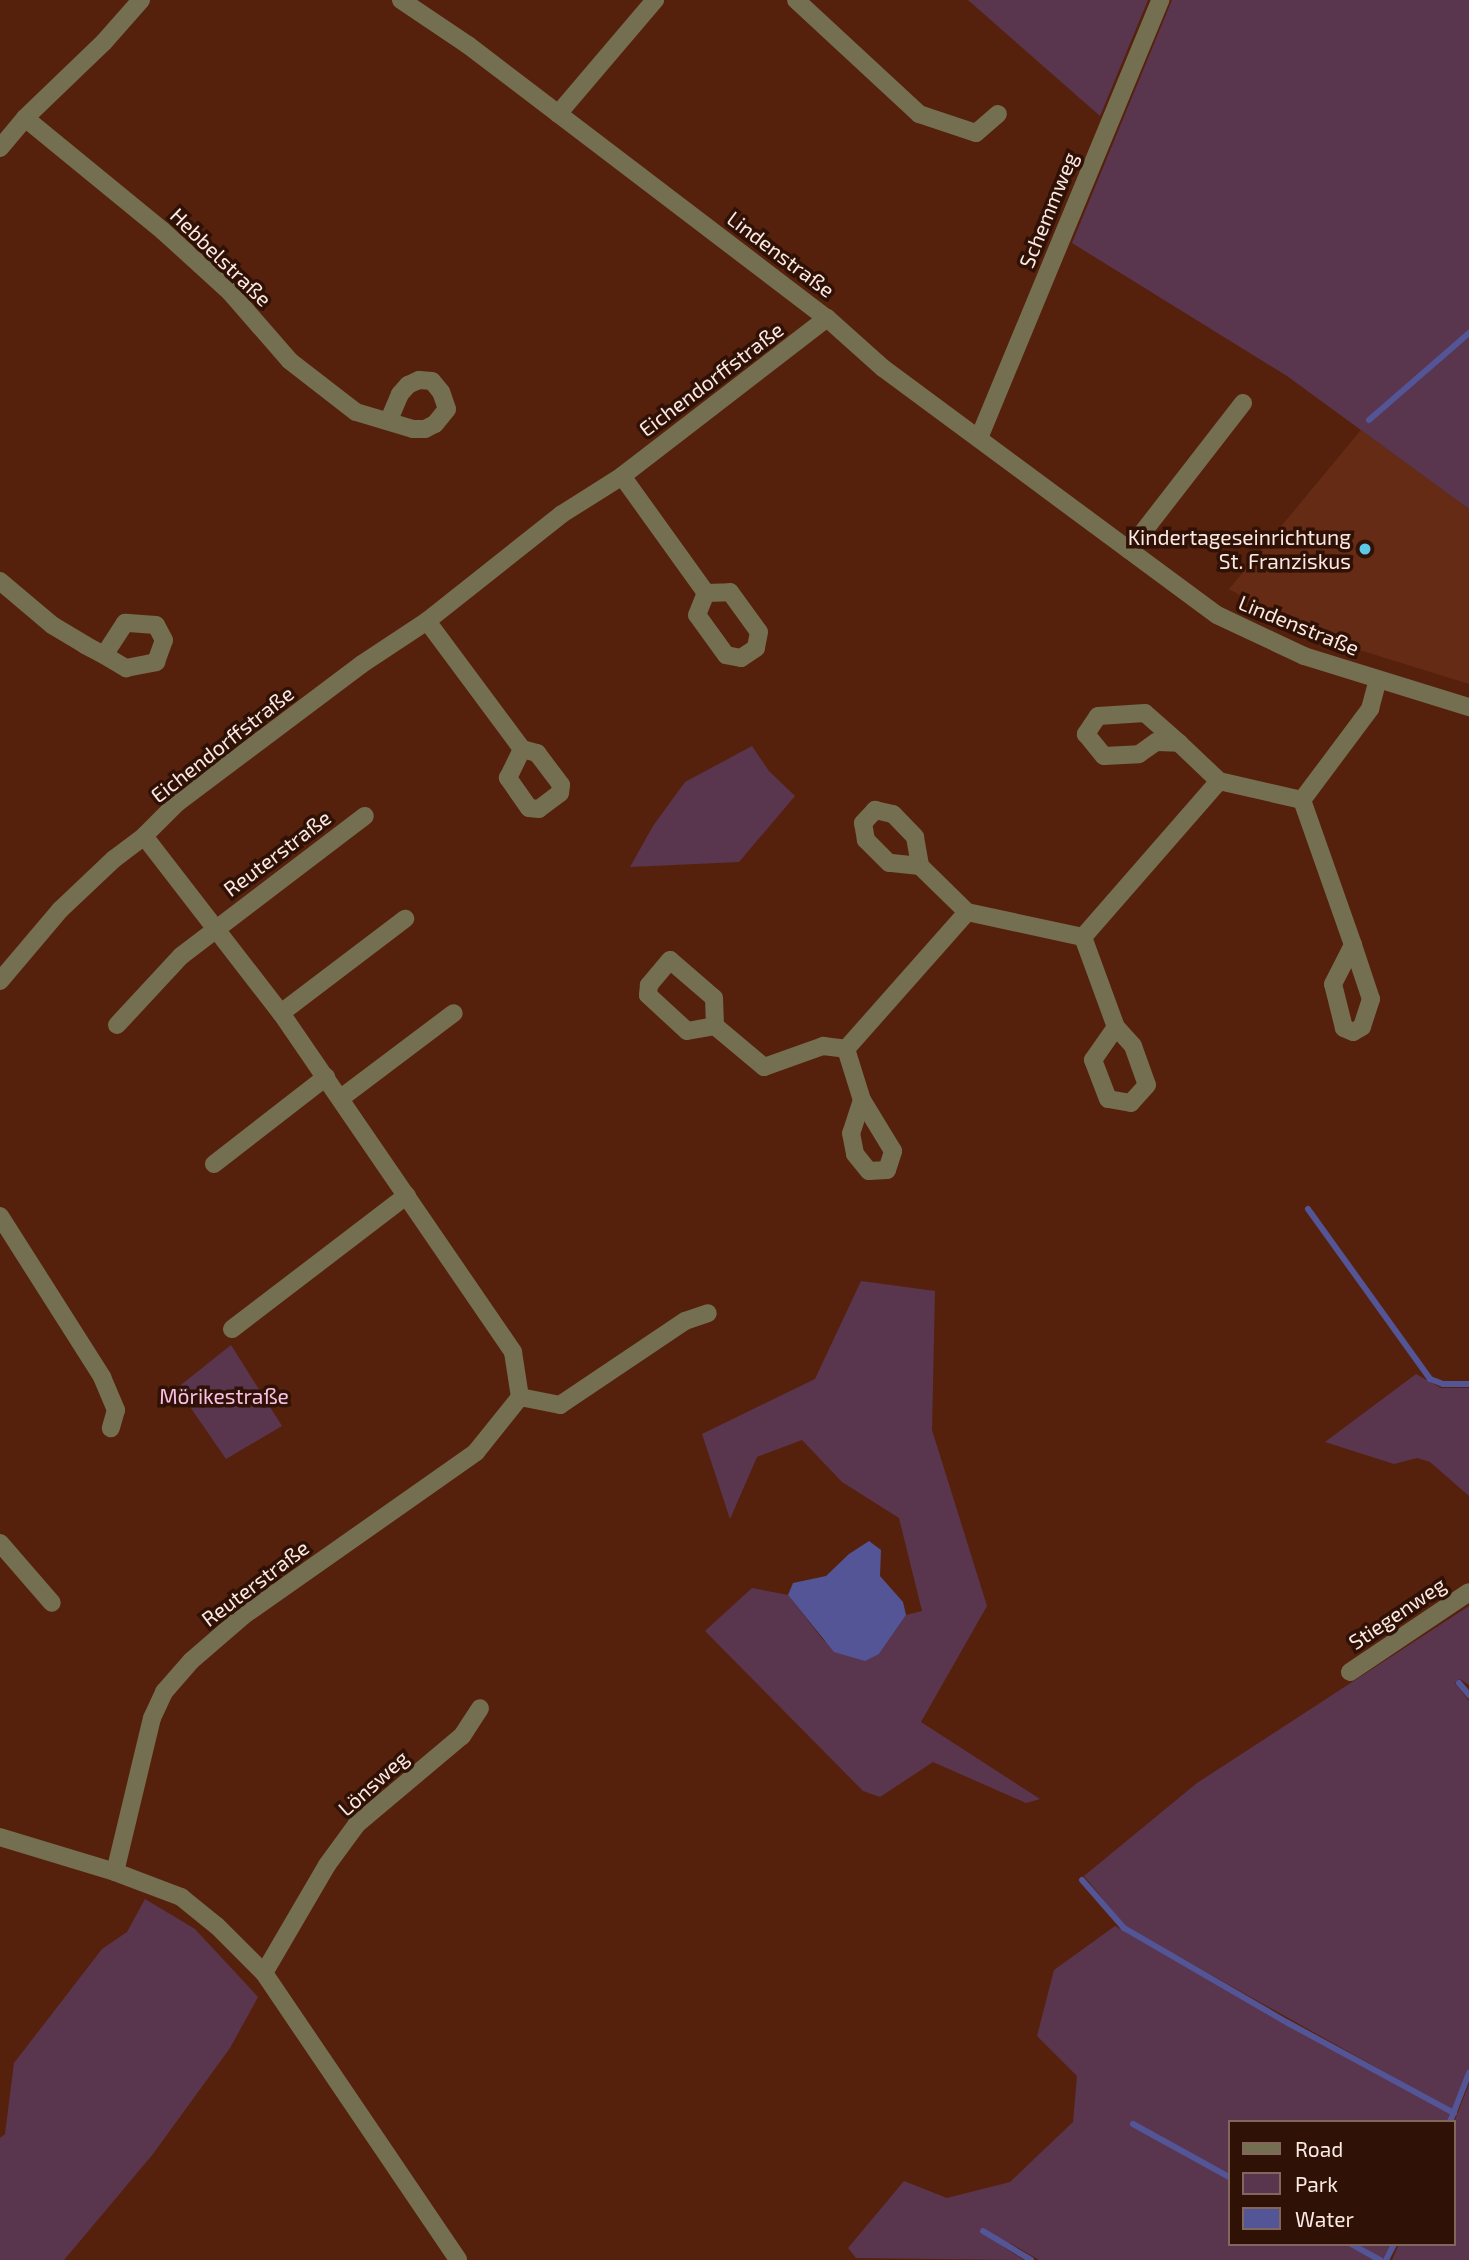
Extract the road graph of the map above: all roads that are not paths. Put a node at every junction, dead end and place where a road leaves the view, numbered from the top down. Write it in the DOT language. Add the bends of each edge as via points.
graph roads {
  1 [pos="141,0"];
  2 [pos="401,0"];
  3 [pos="655,0"];
  4 [pos="796,0"];
  5 [pos="1160,0"];
  6 [pos="558,114"];
  7 [pos="998,114"];
  8 [pos="25,118"];
  9 [pos="0,148"];
  10 [pos="827,318"];
  11 [pos="1244,403"];
  12 [pos="389,420"];
  13 [pos="979,438"];
  14 [pos="622,476"];
  15 [pos="1129,550"];
  16 [pos="0,581"];
  17 [pos="706,593"];
  18 [pos="427,621"];
  19 [pos="104,655"];
  20 [pos="1378,680"];
  21 [pos="1469,707"];
  22 [pos="1179,743"];
  23 [pos="522,749"];
  24 [pos="1219,781"];
  25 [pos="1302,800"];
  26 [pos="365,816"];
  27 [pos="144,836"];
  28 [pos="920,866"];
  29 [pos="967,912"];
  30 [pos="405,919"];
  31 [pos="217,927"];
  32 [pos="1083,937"];
  33 [pos="1353,945"];
  34 [pos="0,981"];
  35 [pos="281,1013"];
  36 [pos="454,1013"];
  37 [pos="117,1025"];
  38 [pos="715,1026"];
  39 [pos="1115,1027"];
  40 [pos="846,1049"];
  41 [pos="326,1077"];
  42 [pos="341,1098"];
  43 [pos="862,1100"];
  44 [pos="214,1164"];
  45 [pos="407,1195"];
  46 [pos="0,1216"];
  47 [pos="708,1313"];
  48 [pos="232,1329"];
  49 [pos="520,1396"];
  50 [pos="111,1428"];
  51 [pos="0,1543"];
  52 [pos="1469,1591"];
  53 [pos="52,1603"];
  54 [pos="1350,1672"];
  55 [pos="480,1708"];
  56 [pos="0,1837"];
  57 [pos="115,1872"];
  58 [pos="264,1973"];
  59 [pos="458,2260"];
  1 -- 8 [label="street"];
  2 -- 6 [label="street, Lindenstraße" via="468,44"];
  3 -- 6 [label="street"];
  4 -- 7 [label="street" via="919,114 976,133"];
  5 -- 13 [label="street, Schemmweg"];
  6 -- 10 [label="street, Lindenstraße"];
  8 -- 9 [label="street"];
  8 -- 12 [label="street, Hebbelstraße" via="173,239 230,292 310,379 356,412"];
  10 -- 13 [label="street, Lindenstraße" via="883,368"];
  10 -- 14 [label="street, Eichendorffstraße"];
  11 -- 15 [label="street"];
  13 -- 15 [label="street, Lindenstraße"];
  14 -- 17 [label="street"];
  14 -- 18 [label="street, Eichendorffstraße" via="562,514"];
  15 -- 20 [label="street, Lindenstraße" via="1217,615 1304,656"];
  16 -- 19 [label="street" via="52,625"];
  18 -- 23 [label="street"];
  18 -- 27 [label="street, Eichendorffstraße" via="177,803"];
  20 -- 21 [label="street, Lindenstraße"];
  20 -- 25 [label="street" via="1370,709"];
  22 -- 22 [label="street" via="1156,742 1139,754 1104,756 1086,734 1098,716 1145,713"];
  22 -- 24 [label="street"];
  24 -- 25 [label="street"];
  24 -- 32 [label="street"];
  25 -- 33 [label="street"];
  26 -- 31 [label="street, Reuterstraße"];
  27 -- 31 [label="street, Reuterstraße"];
  27 -- 34 [label="street, Eichendorffstraße" via="60,910"];
  28 -- 29 [label="street"];
  29 -- 32 [label="street"];
  29 -- 40 [label="street"];
  30 -- 35 [label="street"];
  31 -- 35 [label="street, Reuterstraße"];
  31 -- 37 [label="street, Reuterstraße" via="181,956"];
  32 -- 39 [label="street"];
  35 -- 41 [label="street, Reuterstraße"];
  36 -- 42 [label="street"];
  38 -- 40 [label="street" via="764,1067 823,1046"];
  40 -- 43 [label="street"];
  41 -- 42 [label="street, Reuterstraße"];
  41 -- 44 [label="street"];
  42 -- 45 [label="street, Reuterstraße"];
  45 -- 48 [label="street"];
  45 -- 49 [label="street, Reuterstraße" via="513,1352"];
  46 -- 50 [label="street" via="102,1377 116,1410"];
  47 -- 49 [label="street" via="684,1321 560,1405"];
  49 -- 57 [label="street, Reuterstraße" via="476,1452 243,1616 166,1689 152,1718"];
  51 -- 53 [label="street"];
  52 -- 54 [label="street, Stiegenweg"];
  55 -- 58 [label="street, Lönsweg" via="462,1737 357,1824 327,1864"];
  56 -- 57 [label="street"];
  57 -- 58 [label="street" via="181,1897"];
  58 -- 59 [label="street"];
}
